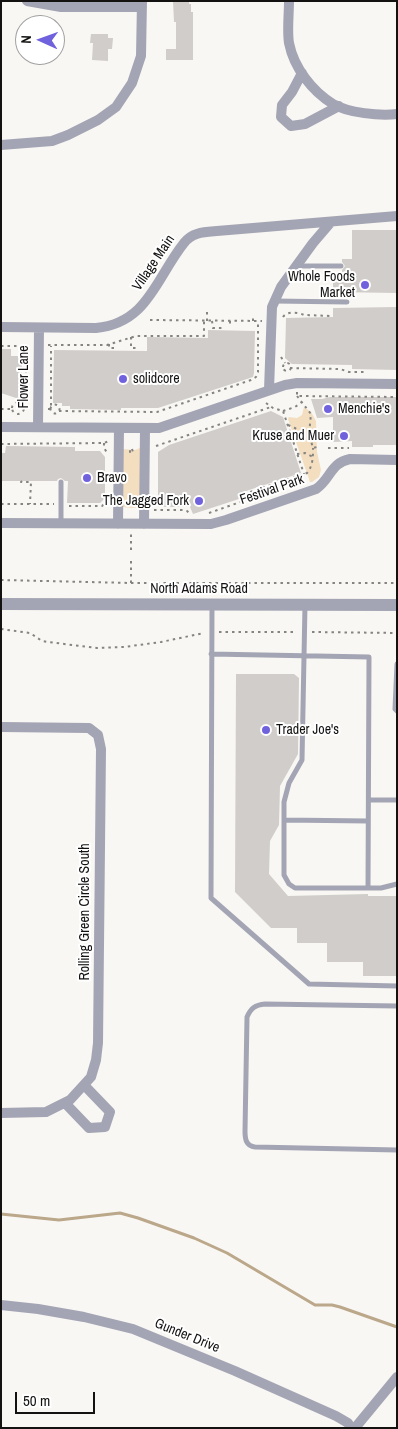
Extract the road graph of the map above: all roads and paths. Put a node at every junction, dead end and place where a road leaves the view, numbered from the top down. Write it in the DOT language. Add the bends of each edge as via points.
graph roads {
  1 [pos="28,1"];
  2 [pos="289,1"];
  3 [pos="142,4"];
  4 [pos="302,73"];
  5 [pos="339,106"];
  6 [pos="397,114"];
  7 [pos="1,145"];
  8 [pos="397,216"];
  9 [pos="331,222"];
  10 [pos="296,266"];
  11 [pos="341,266"];
  12 [pos="274,301"];
  13 [pos="347,302"];
  14 [pos="207,311"];
  15 [pos="253,316"];
  16 [pos="333,316"];
  17 [pos="150,320"];
  18 [pos="282,320"];
  19 [pos="206,321"];
  20 [pos="212,321"];
  21 [pos="230,321"];
  22 [pos="253,321"];
  23 [pos="258,321"];
  24 [pos="262,322"];
  25 [pos="1,327"];
  26 [pos="230,327"];
  27 [pos="38,328"];
  28 [pos="222,330"];
  29 [pos="131,337"];
  30 [pos="22,340"];
  31 [pos="109,344"];
  32 [pos="46,345"];
  33 [pos="51,345"];
  34 [pos="1,346"];
  35 [pos="22,346"];
  36 [pos="26,346"];
  37 [pos="31,346"];
  38 [pos="116,348"];
  39 [pos="138,348"];
  40 [pos="281,356"];
  41 [pos="285,364"];
  42 [pos="290,368"];
  43 [pos="296,368"];
  44 [pos="284,370"];
  45 [pos="280,372"];
  46 [pos="368,372"];
  47 [pos="297,373"];
  48 [pos="397,384"];
  49 [pos="270,390"];
  50 [pos="297,391"];
  51 [pos="297,396"];
  52 [pos="397,397"];
  53 [pos="264,401"];
  54 [pos="302,402"];
  55 [pos="22,403"];
  56 [pos="271,407"];
  57 [pos="50,408"];
  58 [pos="1,409"];
  59 [pos="11,409"];
  60 [pos="59,411"];
  61 [pos="283,411"];
  62 [pos="288,425"];
  63 [pos="1,427"];
  64 [pos="38,427"];
  65 [pos="119,428"];
  66 [pos="145,428"];
  67 [pos="299,431"];
  68 [pos="23,440"];
  69 [pos="155,440"];
  70 [pos="112,441"];
  71 [pos="104,443"];
  72 [pos="1,444"];
  73 [pos="24,444"];
  74 [pos="138,446"];
  75 [pos="126,447"];
  76 [pos="317,447"];
  77 [pos="313,448"];
  78 [pos="298,454"];
  79 [pos="313,457"];
  80 [pos="397,460"];
  81 [pos="108,462"];
  82 [pos="304,474"];
  83 [pos="22,481"];
  84 [pos="61,482"];
  85 [pos="108,499"];
  86 [pos="1,504"];
  87 [pos="30,504"];
  88 [pos="55,504"];
  89 [pos="69,506"];
  90 [pos="149,510"];
  91 [pos="158,510"];
  92 [pos="207,514"];
  93 [pos="158,515"];
  94 [pos="194,516"];
  95 [pos="1,523"];
  96 [pos="61,523"];
  97 [pos="118,524"];
  98 [pos="144,524"];
  99 [pos="131,531"];
  100 [pos="127,541"];
  101 [pos="131,541"];
  102 [pos="131,550"];
  103 [pos="131,561"];
  104 [pos="1,580"];
  105 [pos="131,583"];
  106 [pos="397,583"];
  107 [pos="1,604"];
  108 [pos="212,604"];
  109 [pos="305,604"];
  110 [pos="397,605"];
  111 [pos="1,629"];
  112 [pos="212,632"];
  113 [pos="304,632"];
  114 [pos="397,633"];
  115 [pos="211,654"];
  116 [pos="304,656"];
  117 [pos="397,664"];
  118 [pos="397,711"];
  119 [pos="1,726"];
  120 [pos="369,800"];
  121 [pos="397,800"];
  122 [pos="284,820"];
  123 [pos="368,821"];
  124 [pos="397,884"];
  125 [pos="368,888"];
  126 [pos="397,986"];
  127 [pos="397,1006"];
  128 [pos="84,1085"];
  129 [pos="64,1103"];
  130 [pos="1,1113"];
  131 [pos="397,1150"];
  132 [pos="1,1305"];
  133 [pos="397,1377"];
  134 [pos="351,1428"];
  135 [pos="355,1428"];
  1 -- 3 [label="street" via="61,7"];
  2 -- 4 [label="street" via="289,44"];
  3 -- 7 [label="street" via="140,56 132,83 116,107 91,124 52,141"];
  4 -- 5 [label="street" via="312,87"];
  4 -- 5 [label="street" via="282,105 281,117 291,126 305,124"];
  5 -- 6 [label="street" via="347,110"];
  8 -- 9 [label="street, Village Main"];
  9 -- 10 [label="street"];
  9 -- 27 [label="street, Village Main" via="196,234 187,239 132,316 111,326 96,328"];
  10 -- 11 [label="lane"];
  10 -- 12 [label="street"];
  12 -- 13 [label="lane"];
  12 -- 49 [label="street" via="270,314"];
  14 -- 19 [label="path"];
  15 -- 22 [label="path"];
  16 -- 18 [label="path" via="288,313"];
  17 -- 19 [label="path"];
  19 -- 20 [label="path"];
  19 -- 29 [label="path" via="204,336"];
  20 -- 21 [label="path"];
  20 -- 28 [label="path" via="212,328"];
  21 -- 22 [label="path"];
  21 -- 26 [label="path"];
  22 -- 23 [label="path"];
  23 -- 24 [label="path"];
  23 -- 60 [label="path" via="258,372 251,380 157,412"];
  25 -- 27 [label="street, Village Main"];
  27 -- 64 [label="street, Flower Lane"];
  29 -- 31 [label="path"];
  29 -- 39 [label="path" via="131,348"];
  30 -- 35 [label="path"];
  31 -- 33 [label="path"];
  31 -- 38 [label="path" via="109,348"];
  32 -- 33 [label="path"];
  33 -- 57 [label="path"];
  34 -- 35 [label="path"];
  35 -- 36 [label="path"];
  36 -- 37 [label="path"];
  36 -- 55 [label="path" via="26,397"];
  40 -- 41 [label="path"];
  41 -- 42 [label="path" via="290,364"];
  41 -- 44 [label="path"];
  42 -- 43 [label="path"];
  42 -- 44 [label="path"];
  43 -- 46 [label="path"];
  43 -- 47 [label="path"];
  44 -- 45 [label="path"];
  48 -- 49 [label="street" via="297,383"];
  49 -- 66 [label="street" via="159,428"];
  50 -- 51 [label="path"];
  51 -- 52 [label="path"];
  51 -- 54 [label="path"];
  53 -- 56 [label="path"];
  54 -- 61 [label="path"];
  54 -- 77 [label="path" via="310,414 309,434"];
  55 -- 59 [label="path" via="14,403"];
  55 -- 59 [label="path" via="24,409 21,414 15,414"];
  56 -- 61 [label="path"];
  56 -- 69 [label="path" via="156,446"];
  57 -- 60 [label="path" via="54,413"];
  57 -- 60 [label="path" via="56,404"];
  58 -- 59 [label="path"];
  61 -- 62 [label="path"];
  62 -- 67 [label="path"];
  62 -- 78 [label="path"];
  63 -- 64 [label="street"];
  64 -- 65 [label="street"];
  65 -- 66 [label="street"];
  65 -- 97 [label="street"];
  66 -- 98 [label="street"];
  68 -- 73 [label="path"];
  70 -- 71 [label="path"];
  71 -- 73 [label="path"];
  71 -- 81 [label="path"];
  72 -- 73 [label="path"];
  74 -- 75 [label="path"];
  76 -- 77 [label="path"];
  77 -- 79 [label="path"];
  78 -- 79 [label="path"];
  78 -- 82 [label="path"];
  79 -- 82 [label="path" via="309,471"];
  80 -- 98 [label="street, Festival Park" via="342,461 316,489 218,522 204,525"];
  82 -- 92 [label="path" via="247,493 249,499"];
  83 -- 87 [label="path" via="31,482"];
  84 -- 96 [label="lane"];
  85 -- 89 [label="path" via="102,506"];
  86 -- 87 [label="path"];
  87 -- 88 [label="path"];
  90 -- 91 [label="path"];
  91 -- 93 [label="path"];
  91 -- 94 [label="path" via="183,510"];
  95 -- 96 [label="street, Festival Park"];
  96 -- 97 [label="street, Festival Park"];
  97 -- 98 [label="street, Festival Park"];
  99 -- 101 [label="path"];
  100 -- 101 [label="path"];
  101 -- 102 [label="path"];
  103 -- 105 [label="path"];
  104 -- 105 [label="path"];
  105 -- 106 [label="path"];
  107 -- 108 [label="street, North Adams Road"];
  108 -- 109 [label="street, North Adams Road"];
  108 -- 112 [label="lane"];
  109 -- 110 [label="street, North Adams Road"];
  109 -- 113 [label="lane"];
  111 -- 112 [label="path" via="30,634 48,642 97,648 124,647"];
  112 -- 113 [label="path"];
  112 -- 115 [label="lane"];
  113 -- 114 [label="path"];
  113 -- 116 [label="lane"];
  115 -- 116 [label="lane"];
  115 -- 126 [label="lane" via="211,898 309,984"];
  116 -- 120 [label="lane" via="369,657"];
  116 -- 122 [label="lane" via="302,760 289,783"];
  117 -- 118 [label="lane"];
  119 -- 128 [label="street, Rolling Green Circle South" via="89,728 98,735 98,1043 91,1077"];
  120 -- 121 [label="lane"];
  120 -- 123 [label="lane"];
  122 -- 123 [label="lane"];
  122 -- 125 [label="lane" via="284,875 289,884 295,888"];
  123 -- 125 [label="lane"];
  124 -- 125 [label="lane"];
  127 -- 131 [label="lane" via="254,1006 247,1017 245,1131 245,1140 252,1147"];
  128 -- 129 [label="street, Rolling Green Circle South"];
  128 -- 129 [label="street" via="110,1112 105,1127 90,1128"];
  129 -- 130 [label="street, Rolling Green Circle South" via="46,1112"];
  132 -- 134 [label="street, Gunder Drive" via="84,1317 133,1329 336,1416"];
  133 -- 135 [label="street"];
}
